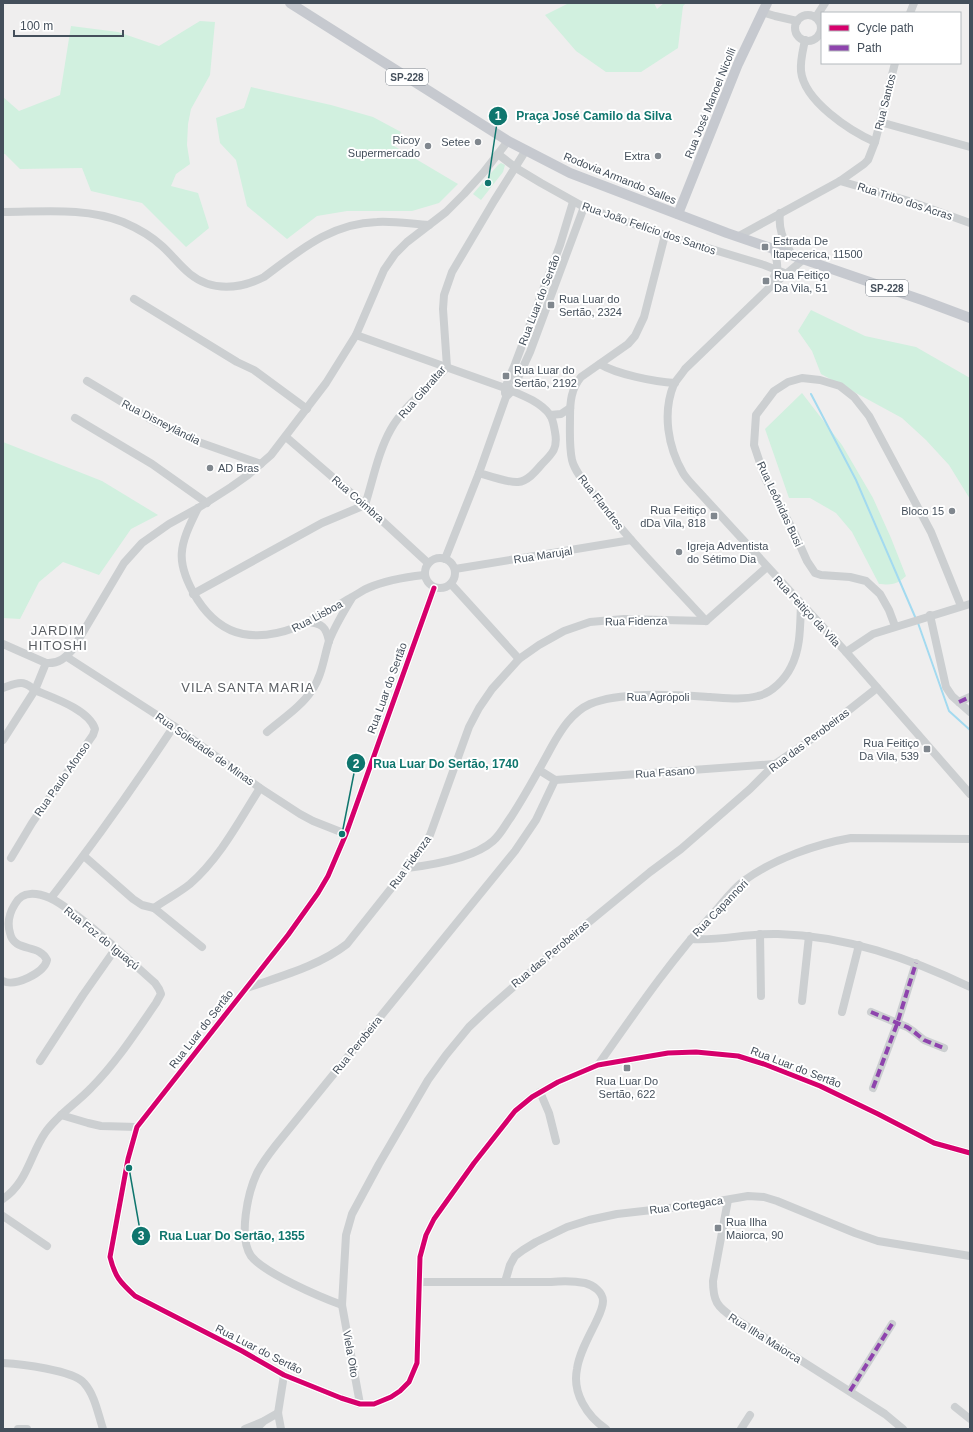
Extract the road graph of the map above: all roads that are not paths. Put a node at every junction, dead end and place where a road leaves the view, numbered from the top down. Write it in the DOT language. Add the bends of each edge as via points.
graph roads {
  1 [pos="290,3"];
  2 [pos="825,3"];
  3 [pos="764,7"];
  4 [pos="816,17"];
  5 [pos="797,21"];
  6 [pos="805,40"];
  7 [pos="895,64"];
  8 [pos="880,122"];
  9 [pos="508,141"];
  10 [pos="875,142"];
  11 [pos="970,147"];
  12 [pos="526,150"];
  13 [pos="498,154"];
  14 [pos="516,168"];
  15 [pos="840,181"];
  16 [pos="573,202"];
  17 [pos="584,207"];
  18 [pos="3,212"];
  19 [pos="780,213"];
  20 [pos="678,214"];
  21 [pos="970,223"];
  22 [pos="429,225"];
  23 [pos="664,235"];
  24 [pos="739,236"];
  25 [pos="774,248"];
  26 [pos="792,255"];
  27 [pos="804,260"];
  28 [pos="557,265"];
  29 [pos="778,271"];
  30 [pos="787,274"];
  31 [pos="768,289"];
  32 [pos="134,299"];
  33 [pos="970,318"];
  34 [pos="356,335"];
  35 [pos="600,364"];
  36 [pos="447,368"];
  37 [pos="86,381"];
  38 [pos="675,384"];
  39 [pos="509,390"];
  40 [pos="570,408"];
  41 [pos="307,409"];
  42 [pos="550,415"];
  43 [pos="75,418"];
  44 [pos="286,437"];
  45 [pos="570,441"];
  46 [pos="556,444"];
  47 [pos="261,464"];
  48 [pos="479,473"];
  49 [pos="207,502"];
  50 [pos="365,505"];
  51 [pos="198,508"];
  52 [pos="631,540"];
  53 [pos="445,559"];
  54 [pos="428,563"];
  55 [pos="767,567"];
  56 [pos="455,569"];
  57 [pos="424,575"];
  58 [pos="451,584"];
  59 [pos="434,588"];
  60 [pos="193,594"];
  61 [pos="353,597"];
  62 [pos="801,604"];
  63 [pos="970,604"];
  64 [pos="961,606"];
  65 [pos="930,615"];
  66 [pos="706,620"];
  67 [pos="306,622"];
  68 [pos="895,626"];
  69 [pos="329,641"];
  70 [pos="3,644"];
  71 [pos="846,652"];
  72 [pos="67,657"];
  73 [pos="518,659"];
  74 [pos="46,663"];
  75 [pos="31,687"];
  76 [pos="3,688"];
  77 [pos="877,688"];
  78 [pos="970,697"];
  79 [pos="959,702"];
  80 [pos="970,712"];
  81 [pos="174,726"];
  82 [pos="267,732"];
  83 [pos="3,740"];
  84 [pos="775,764"];
  85 [pos="539,770"];
  86 [pos="555,780"];
  87 [pos="260,788"];
  88 [pos="970,794"];
  89 [pos="346,834"];
  90 [pos="970,839"];
  91 [pos="84,856"];
  92 [pos="11,858"];
  93 [pos="407,868"];
  94 [pos="51,898"];
  95 [pos="154,908"];
  96 [pos="760,934"];
  97 [pos="809,936"];
  98 [pos="691,939"];
  99 [pos="859,946"];
  100 [pos="202,947"];
  101 [pos="116,948"];
  102 [pos="916,963"];
  103 [pos="3,981"];
  104 [pos="970,987"];
  105 [pos="246,988"];
  106 [pos="760,996"];
  107 [pos="802,1001"];
  108 [pos="842,1012"];
  109 [pos="871,1012"];
  110 [pos="897,1024"];
  111 [pos="944,1048"];
  112 [pos="40,1061"];
  113 [pos="598,1065"];
  114 [pos="873,1088"];
  115 [pos="540,1092"];
  116 [pos="61,1115"];
  117 [pos="137,1127"];
  118 [pos="556,1141"];
  119 [pos="970,1153"];
  120 [pos="3,1199"];
  121 [pos="728,1200"];
  122 [pos="3,1216"];
  123 [pos="47,1246"];
  124 [pos="970,1256"];
  125 [pos="420,1282"];
  126 [pos="505,1282"];
  127 [pos="342,1305"];
  128 [pos="892,1324"];
  129 [pos="3,1363"];
  130 [pos="284,1375"];
  131 [pos="850,1391"];
  132 [pos="360,1404"];
  133 [pos="956,1407"];
  134 [pos="278,1413"];
  135 [pos="750,1415"];
  136 [pos="970,1419"];
  137 [pos="264,1421"];
  138 [pos="18,1429"];
  139 [pos="27,1429"];
  140 [pos="103,1429"];
  141 [pos="245,1429"];
  142 [pos="256,1429"];
  143 [pos="281,1429"];
  144 [pos="606,1429"];
  145 [pos="741,1429"];
  146 [pos="903,1429"];
  1 -- 9 [label="main road, Rodovia Armando Salles / SP-228"];
  2 -- 4 [label="street"];
  3 -- 5 [label="street" via="775,16"];
  3 -- 20 [label="main road, Rua José Manoel Nicolli" via="738,64"];
  4 -- 5 [label="street" via="802,16"];
  4 -- 6 [label="street" via="821,24 821,32 813,40"];
  5 -- 6 [label="street" via="796,33"];
  6 -- 10 [label="street" via="801,71 803,81 812,96 845,126"];
  7 -- 8 [label="street, Rua Santos"];
  8 -- 10 [label="street, Rua Santos"];
  8 -- 11 [label="street"];
  9 -- 12 [label="main road, Rodovia Armando Salles / SP-228"];
  9 -- 13 [label="street"];
  10 -- 15 [label="street, Rua Santos" via="868,160"];
  12 -- 14 [label="street, Rua Gibraltar"];
  12 -- 20 [label="main road, Rodovia Armando Salles / SP-228" via="570,173"];
  13 -- 14 [label="street, Rua João Felício dos Santos"];
  13 -- 22 [label="street" via="464,194"];
  14 -- 16 [label="street, Rua João Felício dos Santos"];
  14 -- 36 [label="street, Rua Gibraltar" via="452,272 444,294"];
  15 -- 19 [label="street, Rua Santos"];
  15 -- 21 [label="street, Rua Tribo dos Acras" via="909,201"];
  16 -- 17 [label="street, Rua João Felício dos Santos"];
  16 -- 28 [label="street, Rua Luar do Sertão"];
  17 -- 23 [label="street, Rua João Felício dos Santos"];
  17 -- 28 [label="street, Rua Luar do Sertão"];
  18 -- 22 [label="street" via="89,213 124,222 148,235 201,282 228,288 248,284 264,277 330,232 377,222"];
  19 -- 24 [label="street, Rua Santos"];
  19 -- 26 [label="street" via="782,237"];
  20 -- 24 [label="main road, Rodovia Armando Salles / SP-228"];
  22 -- 34 [label="street" via="395,254 364,313"];
  23 -- 29 [label="street, Rua João Felício dos Santos"];
  23 -- 35 [label="street, Rua Flandres" via="640,328 628,344"];
  24 -- 25 [label="main road, Rodovia Armando Salles / SP-228"];
  25 -- 26 [label="main road, Rodovia Armando Salles / SP-228"];
  25 -- 29 [label="street"];
  26 -- 27 [label="main road, Rodovia Armando Salles / SP-228"];
  27 -- 30 [label="street, Rua Feitiço da Vila"];
  27 -- 33 [label="main road, Rodovia Armando Salles / SP-228"];
  28 -- 39 [label="street, Rua Luar do Sertão" via="530,352"];
  29 -- 30 [label="street, Rua João Felício dos Santos"];
  29 -- 31 [label="street, Rua Feitiço da Vila"];
  30 -- 31 [label="street, Rua Feitiço da Vila"];
  31 -- 38 [label="street, Rua Feitiço da Vila" via="685,369"];
  32 -- 41 [label="street" via="254,370"];
  34 -- 36 [label="street"];
  34 -- 41 [label="street"];
  35 -- 38 [label="street" via="628,374"];
  35 -- 40 [label="street, Rua Flandres" via="576,383 571,394"];
  36 -- 39 [label="street"];
  36 -- 50 [label="street, Rua Gibraltar" via="402,414 392,428 385,440"];
  37 -- 47 [label="street, Rua Disneylândia" via="190,439"];
  38 -- 55 [label="street, Rua Feitiço da Vila" via="668,404 667,419 674,453 684,474"];
  39 -- 42 [label="street" via="538,404"];
  39 -- 48 [label="street, Rua Luar do Sertão"];
  40 -- 42 [label="street" via="561,414"];
  40 -- 45 [label="street, Rua Flandres"];
  41 -- 44 [label="street"];
  42 -- 46 [label="street"];
  43 -- 49 [label="street" via="152,464"];
  44 -- 47 [label="street"];
  44 -- 50 [label="street, Rua Coimbra"];
  45 -- 46 [label="street"];
  45 -- 52 [label="street, Rua Flandres" via="576,469"];
  46 -- 48 [label="street" via="550,456 524,481 515,482"];
  47 -- 49 [label="street"];
  48 -- 53 [label="street, Rua Luar do Sertão"];
  49 -- 51 [label="street"];
  50 -- 54 [label="street, Rua Coimbra"];
  50 -- 60 [label="street" via="322,523"];
  51 -- 60 [label="street, Rua Lisboa" via="181,550 183,572"];
  51 -- 72 [label="street" via="150,536 133,552"];
  52 -- 56 [label="street, Rua Marujal"];
  52 -- 66 [label="street, Rua Flandres"];
  53 -- 54 [label="street" via="433,559"];
  53 -- 56 [label="street"];
  54 -- 57 [label="street"];
  55 -- 62 [label="street, Rua Feitiço da Vila"];
  55 -- 66 [label="street"];
  56 -- 58 [label="street"];
  57 -- 59 [label="street"];
  57 -- 61 [label="street, Rua Lisboa" via="367,588"];
  58 -- 59 [label="street" via="443,588"];
  58 -- 73 [label="street"];
  59 -- 89 [label="street, Rua Luar do Sertão"];
  60 -- 67 [label="street, Rua Lisboa" via="212,619 238,633 260,636 277,634"];
  61 -- 67 [label="street, Rua Lisboa"];
  61 -- 69 [label="street"];
  62 -- 71 [label="street, Rua Feitiço da Vila"];
  62 -- 85 [label="street, Rua Agrópoli" via="799,643 791,667 780,683 769,692 741,699 638,695 601,700 589,705 570,719"];
  63 -- 64 [label="street"];
  64 -- 65 [label="street"];
  64 -- 68 [label="street, Rua Leônidas Busi" via="930,532 869,416 854,397 840,386 802,378 788,382 774,391 756,415 754,446 765,478 794,532 806,561 815,573 866,581 880,594"];
  65 -- 68 [label="street"];
  65 -- 79 [label="street" via="945,683 952,696"];
  66 -- 73 [label="street, Rua Fidenza" via="624,619 590,622 564,631"];
  67 -- 69 [label="street" via="318,623 324,627"];
  68 -- 71 [label="street" via="873,634"];
  69 -- 82 [label="street" via="312,691 292,712"];
  70 -- 74 [label="street"];
  71 -- 77 [label="street, Rua Feitiço da Vila"];
  72 -- 74 [label="street" via="60,662"];
  72 -- 81 [label="street, Rua Soledade de Minas"];
  73 -- 93 [label="street, Rua Fidenza" via="479,708 469,727 430,835"];
  74 -- 75 [label="street"];
  75 -- 76 [label="street" via="20,683"];
  75 -- 83 [label="street"];
  75 -- 92 [label="street, Rua Paulo Afonso" via="76,710 91,721 95,729 32,822"];
  77 -- 84 [label="street, Rua das Perobeiras" via="816,736"];
  77 -- 88 [label="street, Rua Feitiço da Vila"];
  78 -- 79 [label="street"];
  79 -- 80 [label="street"];
  81 -- 87 [label="street, Rua Soledade de Minas"];
  81 -- 91 [label="street"];
  84 -- 86 [label="street, Rua Fasano"];
  84 -- 127 [label="street, Rua das Perobeiras" via="687,844 504,993 469,1027 446,1055 428,1080 352,1214 346,1235"];
  85 -- 86 [label="street"];
  85 -- 93 [label="street, Rua Agrópoli" via="522,801 492,842 475,852 427,866"];
  86 -- 127 [label="street, Rua Perobeira" via="536,820 515,851 276,1145 253,1182 246,1220 246,1245 250,1255 261,1265 293,1283"];
  87 -- 89 [label="street, Rua Soledade de Minas" via="313,821"];
  87 -- 95 [label="street" via="226,842 199,875"];
  89 -- 105 [label="street, Rua Luar do Sertão" via="318,893 288,936"];
  90 -- 98 [label="street, Rua Capannori" via="851,838 783,859 740,884"];
  91 -- 94 [label="street"];
  91 -- 95 [label="street" via="133,899"];
  93 -- 105 [label="street, Rua Fidenza" via="347,944 336,953"];
  94 -- 101 [label="street, Rua Foz do Iguaçú"];
  94 -- 103 [label="street, Rua Foz do Iguaçú" via="31,893 22,896 11,910 9,921 10,934 14,942 38,950 47,960 46,964 22,981"];
  95 -- 100 [label="street"];
  96 -- 97 [label="street"];
  96 -- 98 [label="street"];
  96 -- 106 [label="street"];
  97 -- 99 [label="street"];
  97 -- 107 [label="street"];
  98 -- 113 [label="street, Rua Capannori"];
  99 -- 102 [label="street"];
  99 -- 108 [label="street"];
  101 -- 112 [label="street"];
  101 -- 116 [label="street, Rua Foz do Iguaçú" via="155,983 161,994 109,1068"];
  102 -- 104 [label="street"];
  102 -- 110 [label="street"];
  105 -- 117 [label="street, Rua Luar do Sertão"];
  109 -- 110 [label="street"];
  110 -- 111 [label="street"];
  110 -- 114 [label="street"];
  113 -- 115 [label="street, Rua Luar do Sertão"];
  113 -- 119 [label="street, Rua Luar do Sertão" via="668,1053 696,1052 738,1056 820,1086 934,1143"];
  115 -- 118 [label="street" via="549,1113"];
  115 -- 125 [label="street, Rua Luar do Sertão" via="515,1111 434,1219 420,1257"];
  116 -- 117 [label="street" via="101,1126"];
  116 -- 120 [label="street" via="45,1132 18,1184"];
  117 -- 130 [label="street, Rua Luar do Sertão" via="128,1159 110,1257 114,1272 135,1296"];
  121 -- 124 [label="street, Rua Cortegaca" via="748,1196 764,1197 878,1241"];
  121 -- 126 [label="street, Rua Cortegaca" via="617,1214 568,1227 536,1242 515,1256"];
  121 -- 131 [label="street, Rua Ilha Maiorca" via="713,1280 713,1293 717,1304 728,1314"];
  122 -- 123 [label="street"];
  125 -- 126 [label="street"];
  125 -- 132 [label="street, Rua Luar do Sertão" via="417,1363 409,1382 391,1397 374,1404"];
  126 -- 144 [label="street" via="571,1281 585,1283 601,1293 602,1310 576,1369 576,1385 580,1400 588,1413"];
  127 -- 132 [label="street, Viela Oito"];
  128 -- 131 [label="street"];
  129 -- 140 [label="street" via="33,1366 81,1380 92,1396"];
  130 -- 132 [label="street, Rua Luar do Sertão"];
  130 -- 134 [label="street"];
  131 -- 146 [label="street, Rua Ilha Maiorca"];
  133 -- 136 [label="street"];
  134 -- 137 [label="street"];
  134 -- 143 [label="street"];
  135 -- 145 [label="street"];
  137 -- 141 [label="street"];
  137 -- 142 [label="street"];
  138 -- 139 [label="street"];
}
